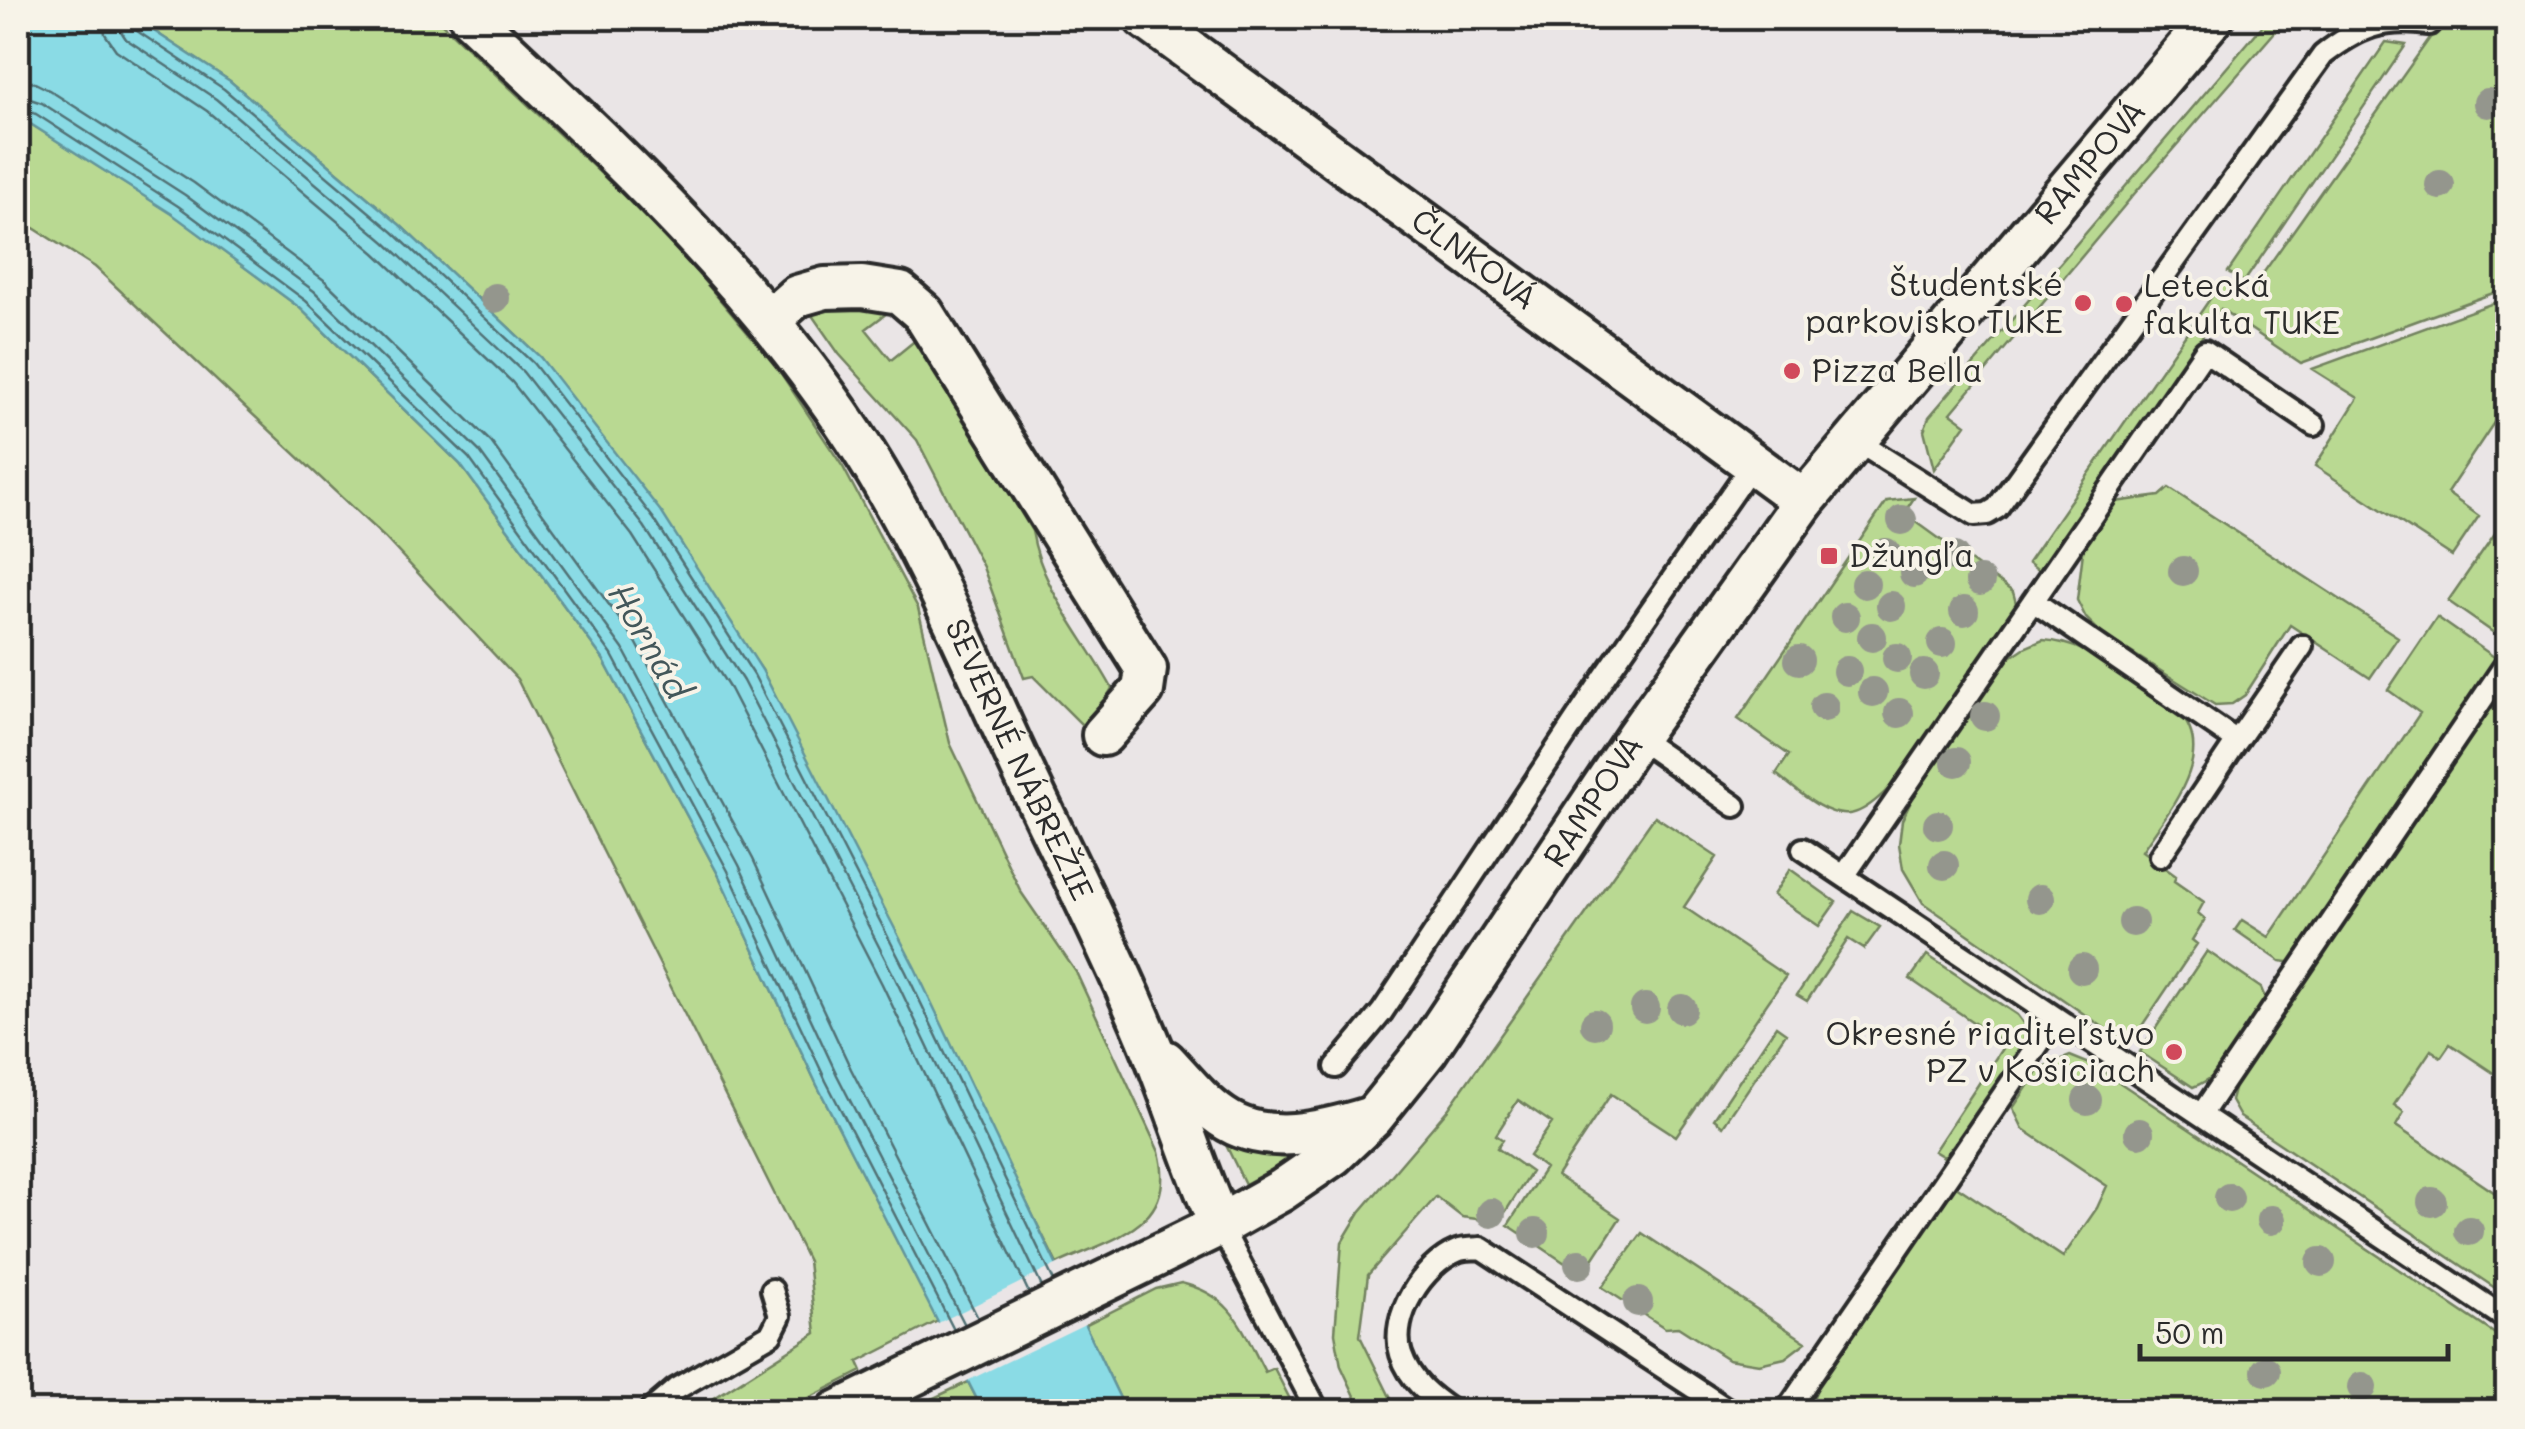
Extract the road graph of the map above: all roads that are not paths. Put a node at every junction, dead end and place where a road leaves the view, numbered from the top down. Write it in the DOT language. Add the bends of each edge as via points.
graph roads {
  1 [pos="472,18"];
  2 [pos="1145,18"];
  3 [pos="2212,18"];
  4 [pos="2433,18"];
  5 [pos="770,320"];
  6 [pos="2314,424"];
  7 [pos="1855,440"];
  8 [pos="1753,464"];
  9 [pos="1804,501"];
  10 [pos="2033,601"];
  11 [pos="2302,646"];
  12 [pos="2508,661"];
  13 [pos="1104,736"];
  14 [pos="1636,737"];
  15 [pos="2237,740"];
  16 [pos="1736,806"];
  17 [pos="1803,849"];
  18 [pos="2160,856"];
  19 [pos="1844,876"];
  20 [pos="2056,1018"];
  21 [pos="1152,1048"];
  22 [pos="1336,1068"];
  23 [pos="2201,1115"];
  24 [pos="1372,1117"];
  25 [pos="1220,1225"];
  26 [pos="772,1290"];
  27 [pos="2508,1320"];
  28 [pos="849,1405"];
  29 [pos="649,1412"];
  30 [pos="1318,1412"];
  31 [pos="1453,1412"];
  32 [pos="1731,1412"];
  33 [pos="1786,1412"];
  1 -- 5 [label="street, SEVERNÉ NÁBREŽIE" via="674,212"];
  2 -- 8 [label="street, ČLNKOVÁ"];
  3 -- 7 [label="street, RAMPOVÁ"];
  4 -- 7 [label="lane" via="2429,24 2393,20 2370,26 2323,54 1997,508 1974,515"];
  5 -- 13 [label="street" via="798,296 825,288 900,293 923,313 1146,670 1143,690"];
  5 -- 21 [label="street, SEVERNÉ NÁBREŽIE" via="898,509"];
  6 -- 10 [label="lane" via="2205,350"];
  7 -- 9 [label="street, RAMPOVÁ"];
  8 -- 9 [label="street, ČLNKOVÁ"];
  8 -- 22 [label="lane, RAMPOVÁ" via="1382,1012"];
  9 -- 14 [label="street, RAMPOVÁ"];
  10 -- 15 [label="lane"];
  10 -- 19 [label="lane"];
  11 -- 15 [label="lane"];
  12 -- 23 [label="lane"];
  14 -- 16 [label="lane"];
  14 -- 24 [label="street, RAMPOVÁ" via="1427,1050"];
  15 -- 18 [label="lane"];
  17 -- 19 [label="lane"];
  19 -- 20 [label="lane"];
  20 -- 23 [label="lane"];
  20 -- 33 [label="lane"];
  21 -- 24 [label="street" via="1212,1109 1241,1127 1314,1132"];
  21 -- 25 [label="street, SEVERNÉ NÁBREŽIE"];
  23 -- 27 [label="lane"];
  24 -- 25 [label="street, RAMPOVÁ" via="1333,1156"];
  25 -- 28 [label="street, RAMPOVÁ"];
  25 -- 30 [label="lane"];
  26 -- 29 [label="lane" via="780,1316 771,1334"];
  31 -- 32 [label="lane" via="1414,1379 1401,1355 1401,1315 1434,1266 1459,1250 1481,1248"];
}
